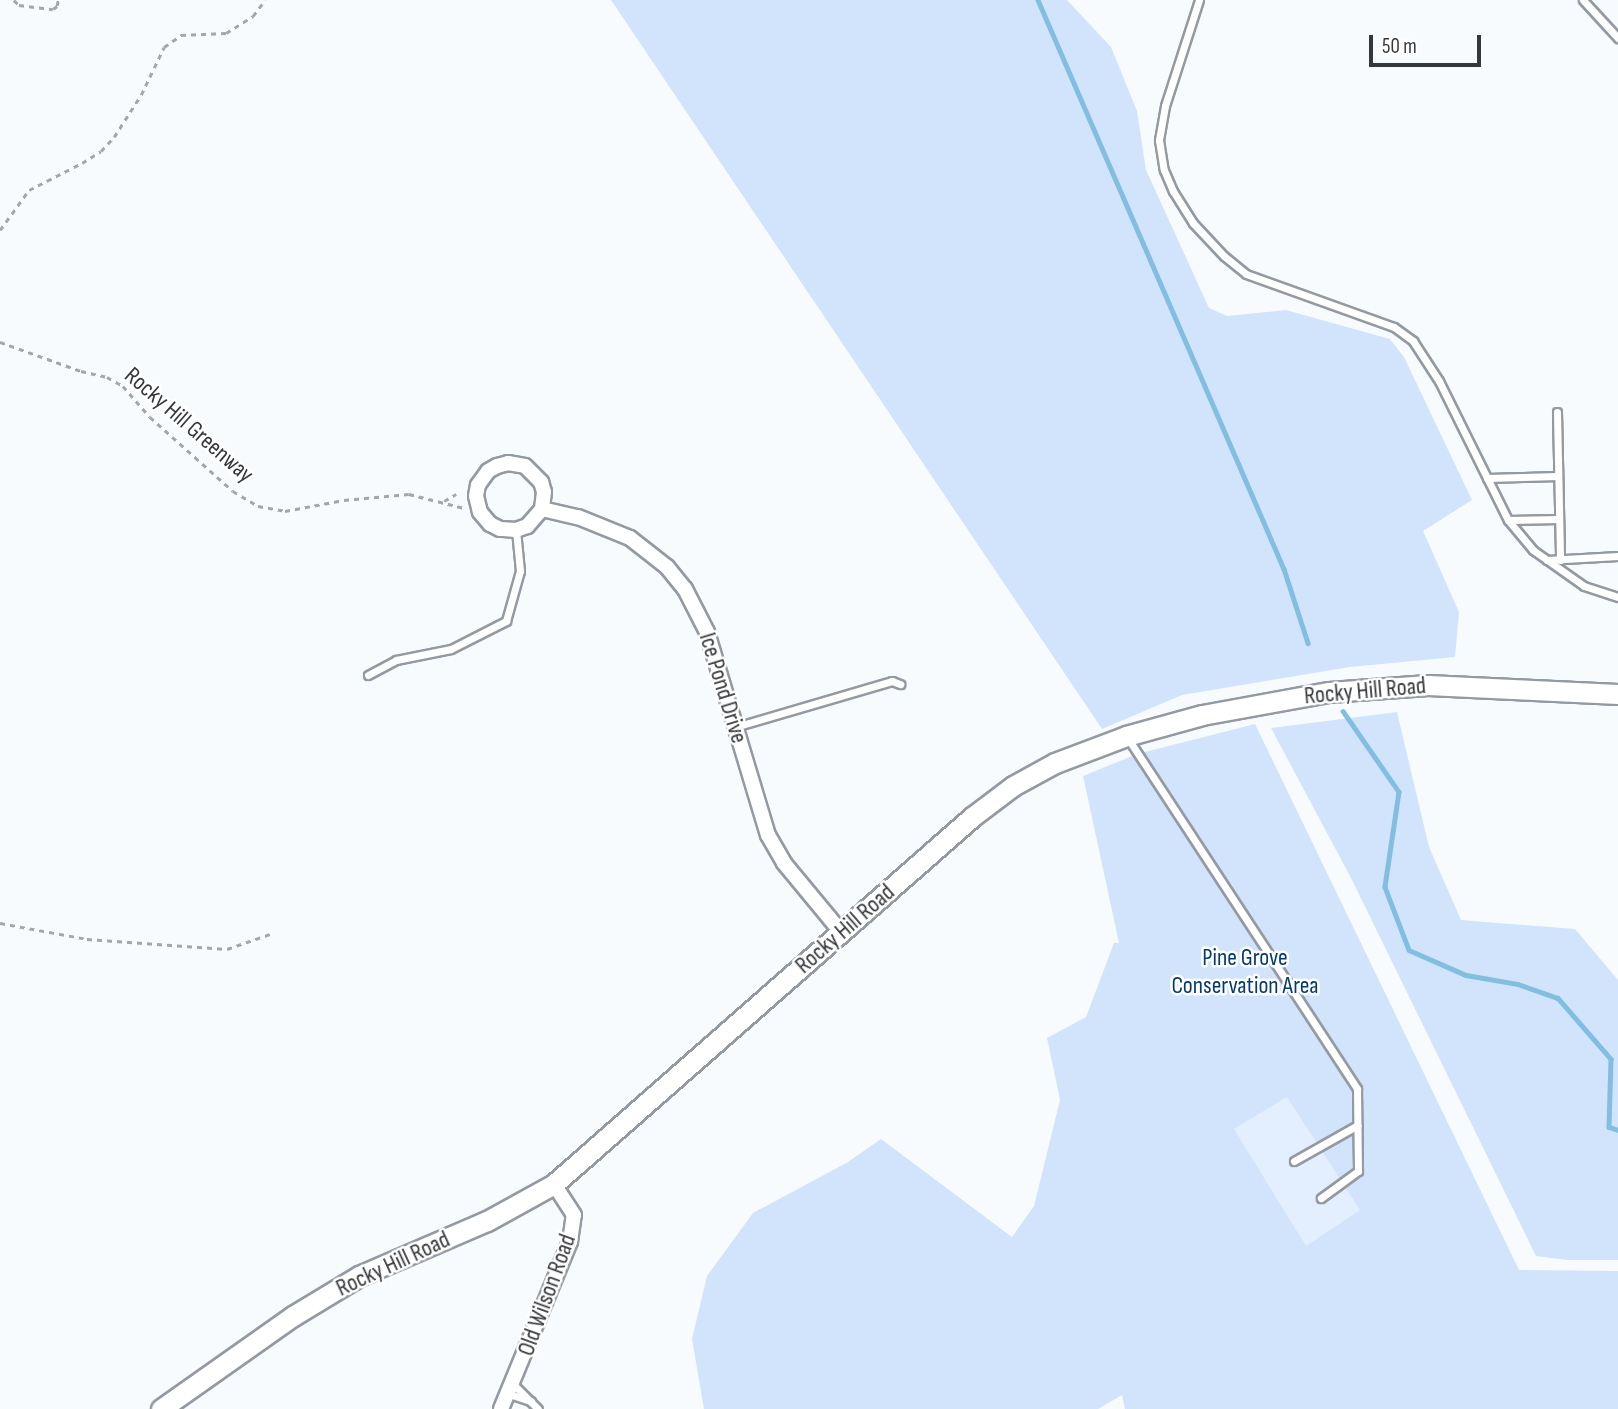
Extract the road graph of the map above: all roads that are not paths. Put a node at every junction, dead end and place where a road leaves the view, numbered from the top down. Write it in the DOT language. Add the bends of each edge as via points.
graph roads {
  1 [pos="1199,0"];
  2 [pos="1583,0"];
  3 [pos="1618,38"];
  4 [pos="1557,412"];
  5 [pos="1558,476"];
  6 [pos="1487,478"];
  7 [pos="542,509"];
  8 [pos="1559,519"];
  9 [pos="1508,520"];
  10 [pos="516,530"];
  11 [pos="1618,556"];
  12 [pos="1560,559"];
  13 [pos="1547,560"];
  14 [pos="1618,597"];
  15 [pos="368,675"];
  16 [pos="900,684"];
  17 [pos="1618,694"];
  18 [pos="735,728"];
  19 [pos="1126,736"];
  20 [pos="841,932"];
  21 [pos="1358,1125"];
  22 [pos="1294,1161"];
  23 [pos="554,1184"];
  24 [pos="1321,1198"];
  25 [pos="511,1389"];
  26 [pos="161,1409"];
  27 [pos="501,1409"];
  28 [pos="538,1409"];
  1 -- 6 [label="lane" via="1165,106 1159,140 1172,191 1193,223 1246,274 1394,327 1413,341 1439,381"];
  2 -- 3 [label="lane"];
  4 -- 5 [label="lane"];
  5 -- 6 [label="lane"];
  5 -- 8 [label="lane"];
  6 -- 9 [label="lane"];
  7 -- 10 [label="street" via="532,523"];
  7 -- 10 [label="street" via="544,492 538,477 525,466 508,463 492,468 481,480 476,496 480,512 495,527"];
  7 -- 18 [label="street, Ice Pond Drive" via="614,529 667,567 701,617"];
  8 -- 9 [label="lane"];
  8 -- 12 [label="lane"];
  9 -- 13 [label="lane" via="1532,550"];
  10 -- 15 [label="lane" via="520,571 506,621 460,646 396,660"];
  11 -- 12 [label="lane"];
  12 -- 13 [label="lane"];
  13 -- 14 [label="lane" via="1584,586"];
  16 -- 18 [label="lane" via="892,681"];
  17 -- 19 [label="main road, Rocky Hill Road" via="1390,686 1237,707"];
  18 -- 20 [label="street, Ice Pond Drive" via="768,835 784,863"];
  19 -- 20 [label="main road, Rocky Hill Road" via="1077,753 1013,786"];
  19 -- 21 [label="lane" via="1357,1089"];
  20 -- 23 [label="main road, Rocky Hill Road"];
  21 -- 22 [label="lane"];
  21 -- 24 [label="lane" via="1358,1171"];
  23 -- 25 [label="street, Old Wilson Road" via="574,1215 570,1242"];
  23 -- 26 [label="main road, Rocky Hill Road" via="487,1222 359,1276 293,1316"];
  25 -- 27 [label="street, Old Wilson Road"];
  25 -- 28 [label="lane"];
}
